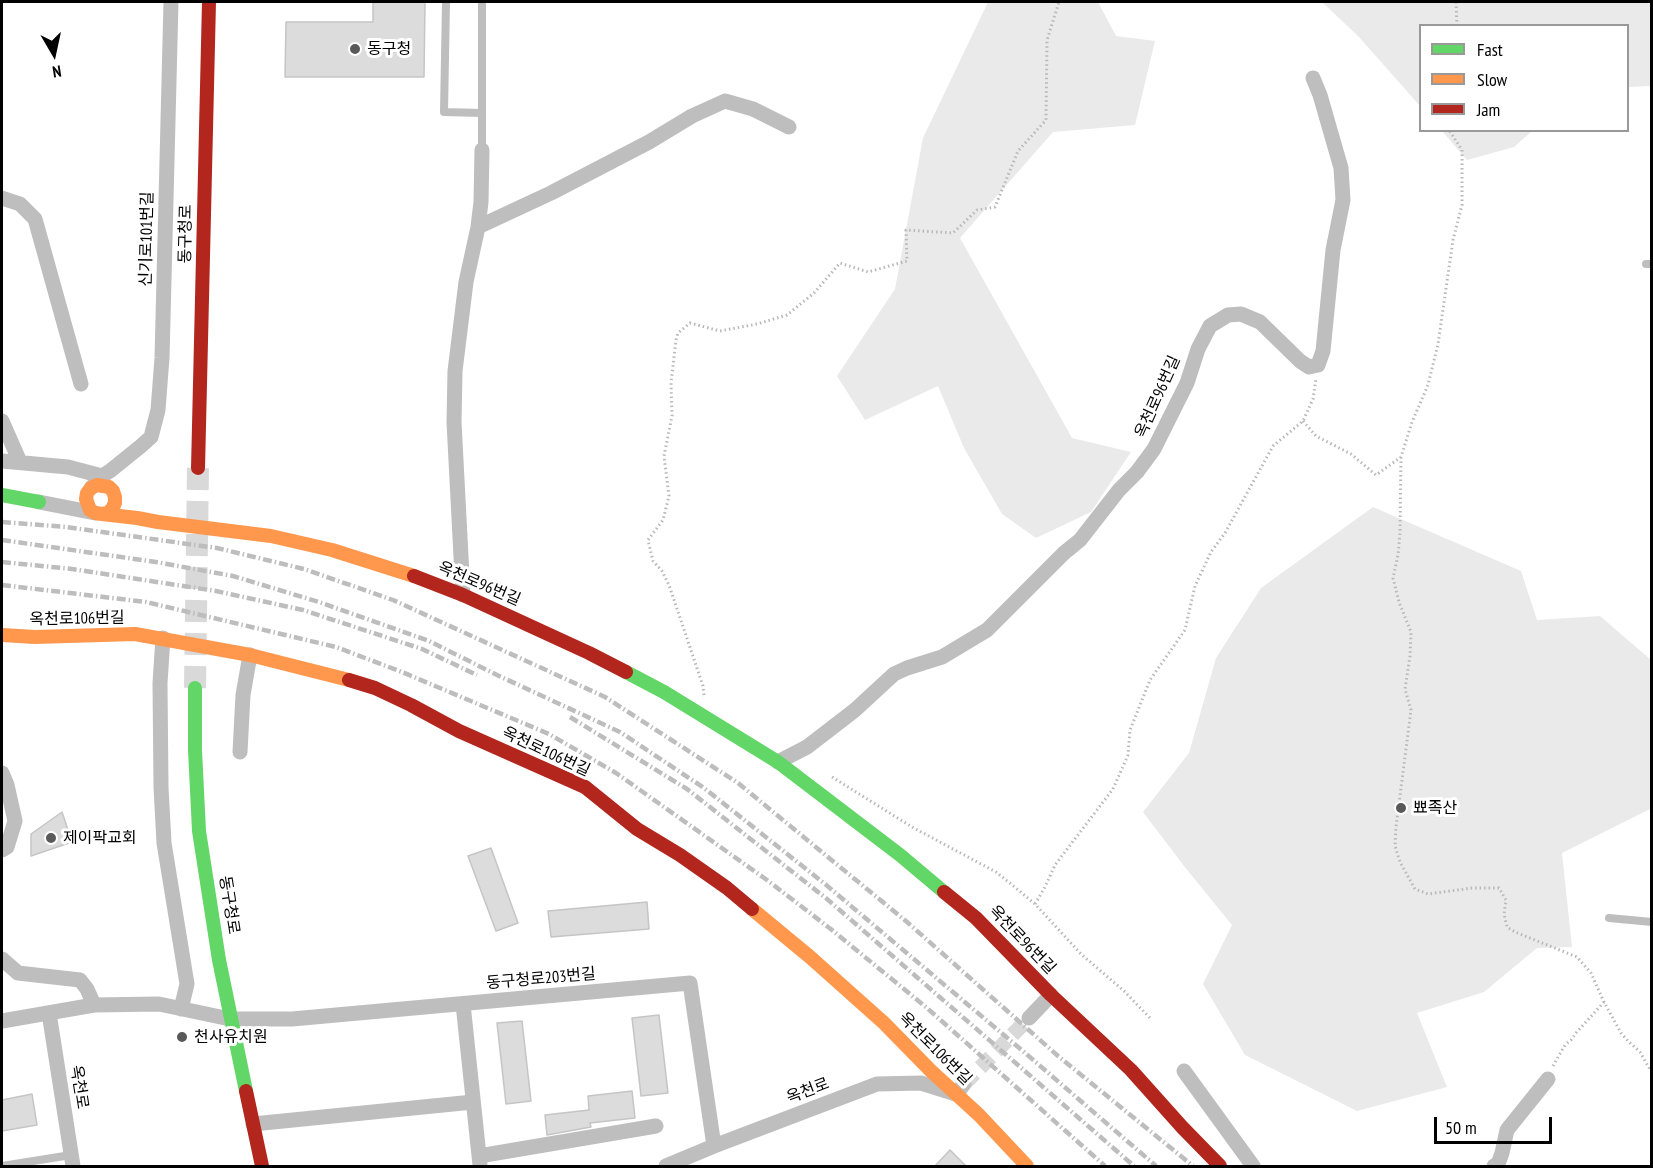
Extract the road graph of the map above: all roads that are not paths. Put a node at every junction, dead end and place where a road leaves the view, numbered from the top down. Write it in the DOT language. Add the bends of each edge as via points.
graph roads {
  1 [pos="171,2"];
  2 [pos="209,2"];
  3 [pos="446,2"];
  4 [pos="483,2"];
  5 [pos="1313,78"];
  6 [pos="482,113"];
  7 [pos="789,127"];
  8 [pos="482,150"];
  9 [pos="2,198"];
  10 [pos="478,227"];
  11 [pos="81,384"];
  12 [pos="2,421"];
  13 [pos="2,461"];
  14 [pos="20,462"];
  15 [pos="120,463"];
  16 [pos="198,468"];
  17 [pos="102,476"];
  18 [pos="89,490"];
  19 [pos="114,494"];
  20 [pos="2,495"];
  21 [pos="39,502"];
  22 [pos="98,514"];
  23 [pos="137,518"];
  24 [pos="463,595"];
  25 [pos="2,635"];
  26 [pos="163,638"];
  27 [pos="250,655"];
  28 [pos="195,688"];
  29 [pos="240,752"];
  30 [pos="778,762"];
  31 [pos="2,773"];
  32 [pos="2,850"];
  33 [pos="1609,918"];
  34 [pos="1652,922"];
  35 [pos="2,959"];
  36 [pos="1051,995"];
  37 [pos="463,1004"];
  38 [pos="94,1005"];
  39 [pos="181,1009"];
  40 [pos="49,1013"];
  41 [pos="1029,1018"];
  42 [pos="230,1019"];
  43 [pos="2,1021"];
  44 [pos="1184,1071"];
  45 [pos="1548,1079"];
  46 [pos="960,1089"];
  47 [pos="473,1102"];
  48 [pos="253,1124"];
  49 [pos="656,1126"];
  50 [pos="714,1146"];
  51 [pos="72,1161"];
  52 [pos="479,1161"];
  53 [pos="2,1167"];
  54 [pos="262,1167"];
  55 [pos="666,1167"];
  56 [pos="1027,1167"];
  57 [pos="1220,1167"];
  58 [pos="1253,1167"];
  59 [pos="1494,1167"];
  1 -- 15 [label="street, 신기로101번길" via="158,410 150,436"];
  2 -- 16 [label="street, 동구청로"];
  3 -- 6 [label="lane" via="444,112"];
  4 -- 6 [label="lane"];
  5 -- 30 [label="street, 옥천로96번길" via="1341,168 1342,200 1318,365 1309,367 1260,322 1240,314 1227,315 1210,327 1154,449 1080,540 987,630 942,657 894,674 807,747"];
  6 -- 8 [label="lane"];
  7 -- 10 [label="street" via="753,109 725,101"];
  8 -- 10 [label="street"];
  9 -- 11 [label="street" via="20,204 35,219"];
  10 -- 24 [label="street" via="466,282 455,371"];
  12 -- 14 [label="street"];
  13 -- 14 [label="street"];
  14 -- 17 [label="street" via="68,467"];
  15 -- 17 [label="street, 신기로101번길"];
  15 -- 19 [label="street"];
  17 -- 18 [label="street, 신기로101번길"];
  18 -- 19 [label="street" via="103,485"];
  18 -- 21 [label="street" via="71,500"];
  18 -- 22 [label="street" via="87,505"];
  19 -- 22 [label="street" via="112,509"];
  19 -- 23 [label="street" via="122,507"];
  20 -- 21 [label="street"];
  21 -- 22 [label="street"];
  22 -- 23 [label="street, 옥천로96번길"];
  23 -- 24 [label="street, 옥천로96번길" via="271,536 332,550"];
  24 -- 30 [label="street, 옥천로96번길" via="664,692"];
  25 -- 26 [label="street, 옥천로106번길" via="135,634"];
  26 -- 27 [label="street, 옥천로106번길"];
  26 -- 39 [label="street" via="160,683 164,843 187,984"];
  27 -- 29 [label="street"];
  27 -- 46 [label="street, 옥천로106번길" via="375,688 459,731 585,787 637,829 735,895"];
  28 -- 42 [label="street, 동구청로" via="199,831"];
  30 -- 36 [label="street, 옥천로96번길" via="976,918"];
  31 -- 32 [label="street" via="15,821 7,847"];
  33 -- 34 [label="lane"];
  35 -- 38 [label="street" via="18,973 80,980"];
  36 -- 41 [label="street"];
  36 -- 57 [label="street, 옥천로96번길" via="1131,1070"];
  37 -- 42 [label="street, 동구청로203번길" via="292,1019"];
  37 -- 47 [label="street"];
  37 -- 50 [label="street, 동구청로203번길" via="690,983"];
  38 -- 39 [label="street, 동구청로203번길" via="159,1004"];
  38 -- 40 [label="street, 동구청로203번길"];
  39 -- 42 [label="street, 동구청로203번길"];
  40 -- 43 [label="street, 동구청로203번길"];
  40 -- 51 [label="street, 옥천로"];
  42 -- 48 [label="street, 동구청로"];
  44 -- 58 [label="street"];
  45 -- 59 [label="street" via="1507,1130"];
  46 -- 50 [label="street, 옥천로" via="921,1083 877,1084"];
  46 -- 56 [label="street, 옥천로106번길"];
  47 -- 48 [label="street"];
  47 -- 52 [label="street"];
  48 -- 54 [label="street, 동구청로"];
  49 -- 52 [label="street"];
  50 -- 55 [label="street, 옥천로"];
  51 -- 53 [label="lane"];
}
